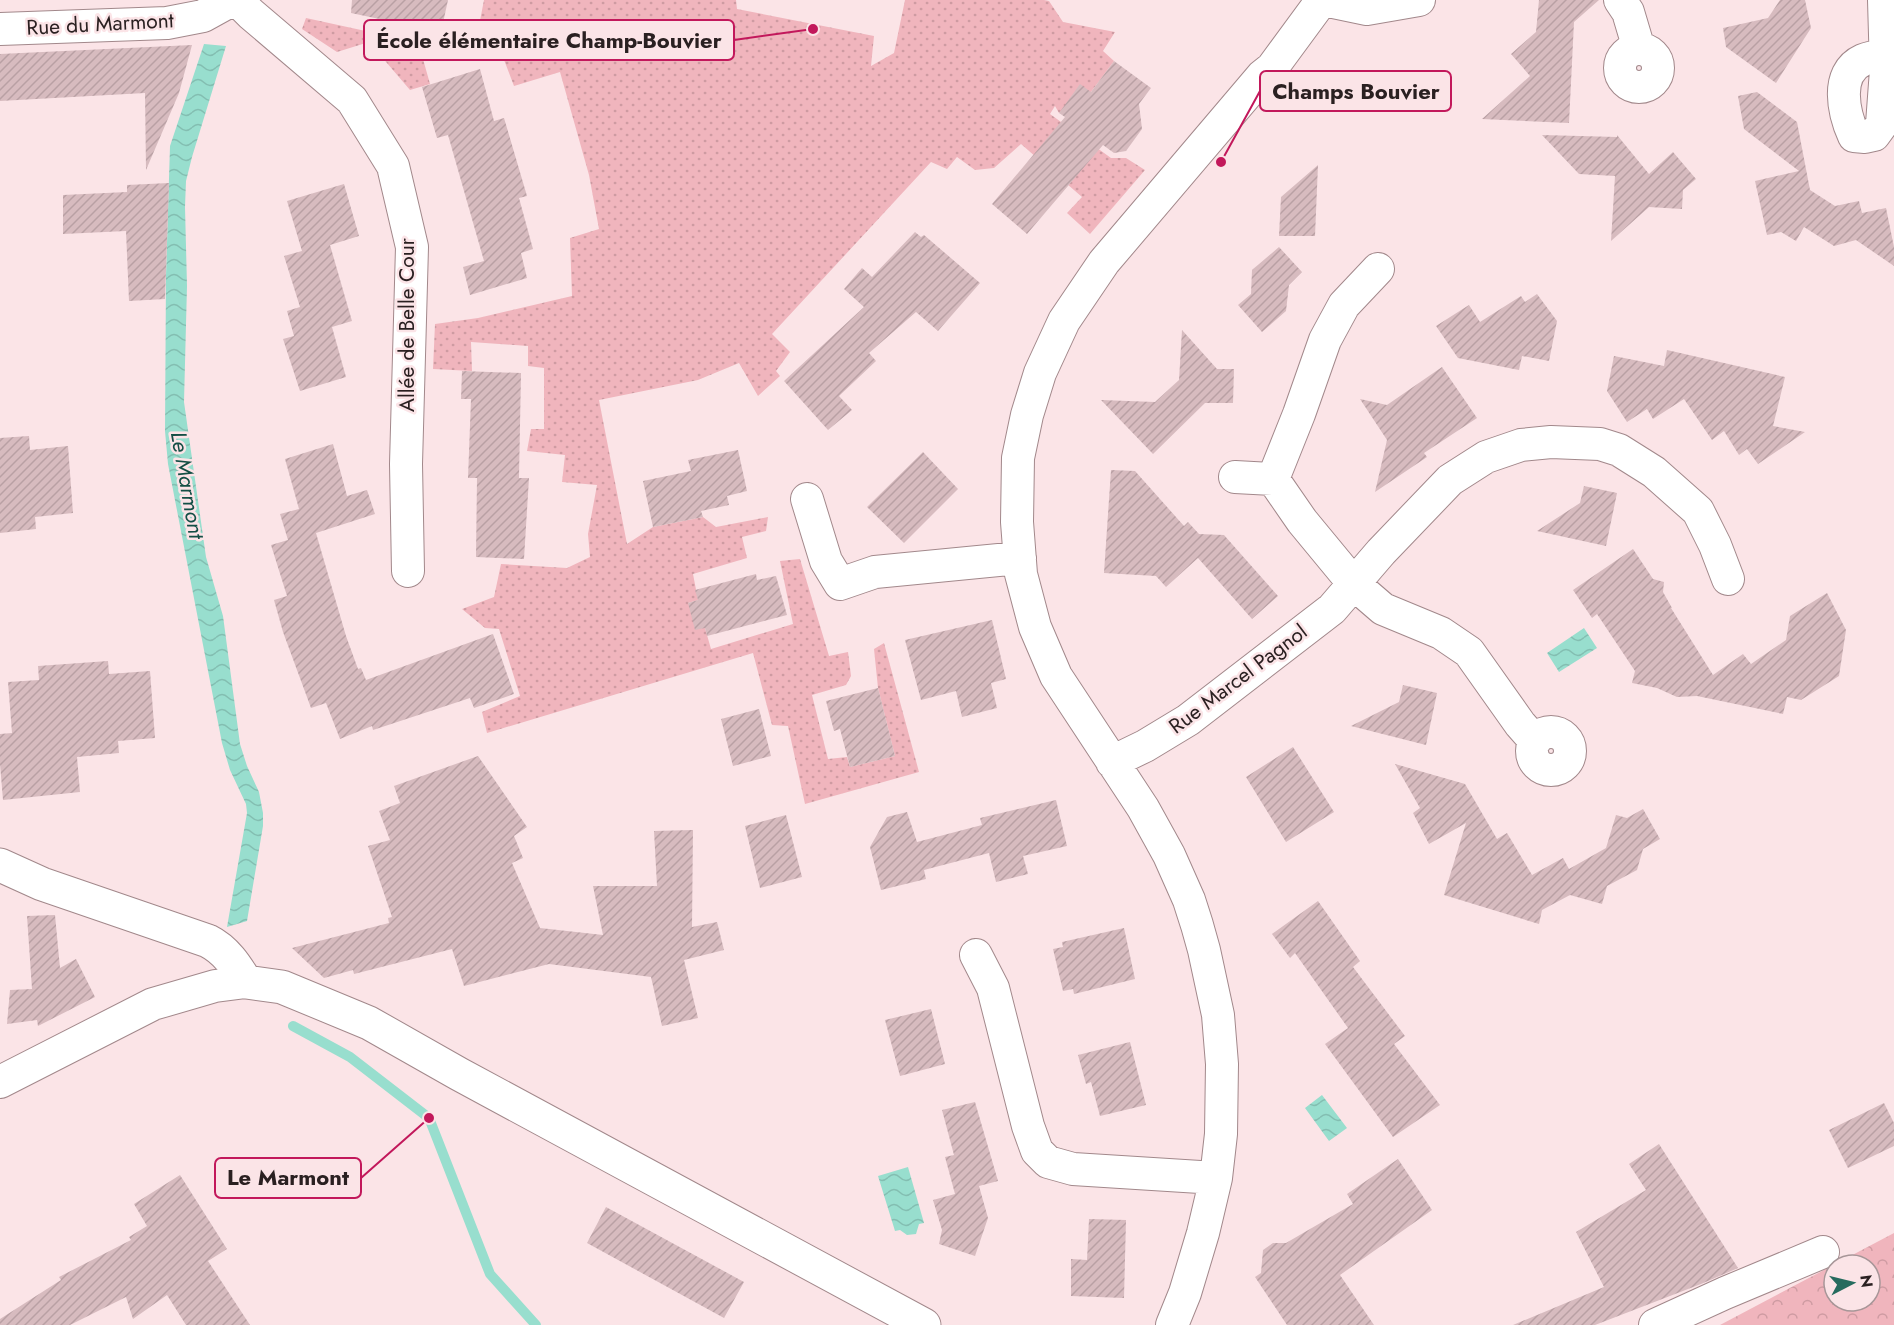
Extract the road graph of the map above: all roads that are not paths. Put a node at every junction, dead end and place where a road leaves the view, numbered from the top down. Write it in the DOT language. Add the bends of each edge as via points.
graph roads {
  1 [pos="232,0"];
  2 [pos="237,0"];
  3 [pos="1323,0"];
  4 [pos="1419,0"];
  5 [pos="1620,0"];
  6 [pos="1884,0"];
  7 [pos="0,29"];
  8 [pos="1639,49"];
  9 [pos="1886,55"];
  10 [pos="1378,269"];
  11 [pos="1235,477"];
  12 [pos="1273,479"];
  13 [pos="807,500"];
  14 [pos="1020,558"];
  15 [pos="408,571"];
  16 [pos="1728,579"];
  17 [pos="1354,584"];
  18 [pos="1535,741"];
  19 [pos="1113,762"];
  20 [pos="0,865"];
  21 [pos="976,955"];
  22 [pos="246,982"];
  23 [pos="0,1082"];
  24 [pos="1216,1178"];
  25 [pos="1822,1252"];
  26 [pos="924,1325"];
  27 [pos="1172,1325"];
  28 [pos="1655,1325"];
  1 -- 7 [label="street, Rue du Marmont" via="202,16 167,23"];
  2 -- 15 [label="street, Allée de Belle Cour" via="352,100 393,166 412,247 406,464"];
  3 -- 4 [label="street" via="1367,9"];
  3 -- 14 [label="street" via="1272,68 1104,262 1064,321 1040,373 1018,458"];
  5 -- 8 [label="street" via="1628,12"];
  6 -- 9 [label="street"];
  10 -- 12 [label="street" via="1344,305 1325,340"];
  11 -- 12 [label="street"];
  12 -- 17 [label="street"];
  13 -- 14 [label="street" via="826,561 840,584 874,572"];
  14 -- 19 [label="street" via="1035,627 1056,676"];
  16 -- 17 [label="street, Rue Marcel Pagnol" via="1698,511 1654,472 1619,450 1600,444 1551,442 1521,445 1486,457 1450,480"];
  17 -- 18 [label="street" via="1383,609 1441,633 1469,652"];
  17 -- 19 [label="street, Rue Marcel Pagnol" via="1332,609 1188,720"];
  19 -- 24 [label="street" via="1169,855 1189,900 1204,950 1218,1015 1222,1064"];
  20 -- 22 [label="street" via="42,884 215,944 235,963"];
  21 -- 24 [label="street" via="993,988 1028,1126 1037,1151 1048,1162 1073,1169"];
  22 -- 23 [label="street" via="215,986 153,1005"];
  22 -- 26 [label="street" via="282,987 369,1023"];
  24 -- 27 [label="street" via="1200,1243"];
  25 -- 28 [label="street"];
}
